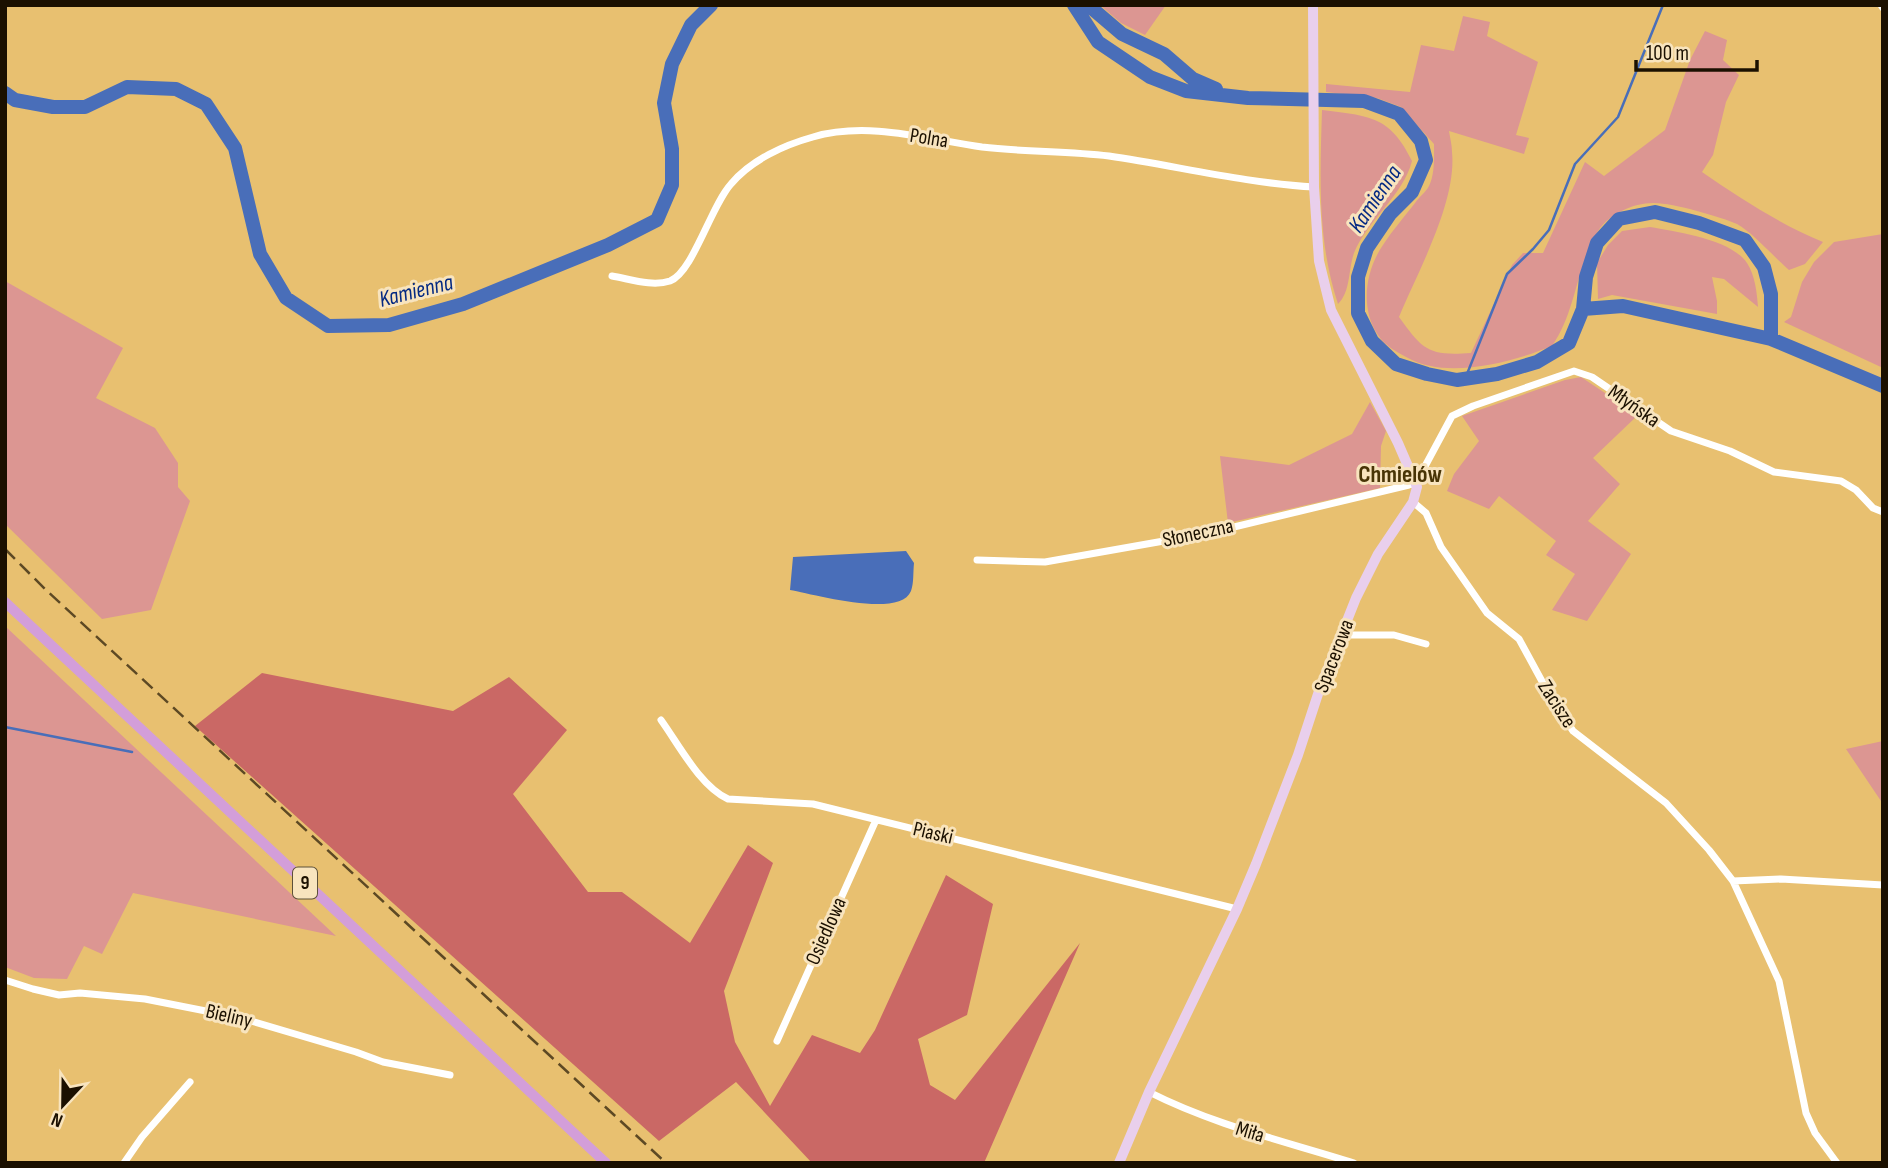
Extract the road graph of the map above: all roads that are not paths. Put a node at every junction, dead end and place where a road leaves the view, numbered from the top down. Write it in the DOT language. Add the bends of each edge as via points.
graph roads {
  1 [pos="1313,5"];
  2 [pos="1314,187"];
  3 [pos="612,276"];
  4 [pos="1416,483"];
  5 [pos="1413,502"];
  6 [pos="1883,512"];
  7 [pos="977,560"];
  8 [pos="5,602"];
  9 [pos="1342,635"];
  10 [pos="1426,644"];
  11 [pos="662,720"];
  12 [pos="876,820"];
  13 [pos="1733,881"];
  14 [pos="1883,885"];
  15 [pos="1237,909"];
  16 [pos="5,980"];
  17 [pos="777,1041"];
  18 [pos="450,1075"];
  19 [pos="190,1083"];
  20 [pos="1149,1092"];
  21 [pos="124,1163"];
  22 [pos="606,1163"];
  23 [pos="1119,1163"];
  24 [pos="1354,1163"];
  25 [pos="1837,1163"];
  1 -- 2 [label="street"];
  2 -- 3 [label="street, Polna" via="1104,156 982,147 892,133 831,133 783,148 736,178 713,209 686,268 675,278 647,283"];
  2 -- 4 [label="street" via="1319,261 1331,310"];
  4 -- 5 [label="street, Spacerowa"];
  4 -- 6 [label="street, Młyńska" via="1452,416 1574,371 1592,377 1671,431 1774,472 1841,481"];
  4 -- 7 [label="street, Słoneczna" via="1209,533 1045,562"];
  5 -- 9 [label="street, Spacerowa" via="1378,554"];
  5 -- 13 [label="street, Zacisze" via="1426,513 1441,547 1487,613 1519,639 1573,731 1678,814"];
  8 -- 22 [label="main road, 9"];
  9 -- 10 [label="street" via="1394,635"];
  9 -- 15 [label="street, Spacerowa"];
  11 -- 12 [label="street, Piaski" via="707,785 728,799 813,804"];
  12 -- 15 [label="street, Piaski"];
  12 -- 17 [label="street, Osiedlowa"];
  13 -- 14 [label="street"];
  13 -- 25 [label="street, Zacisze" via="1779,981 1806,1113"];
  15 -- 20 [label="street, Spacerowa"];
  16 -- 18 [label="street, Bieliny" via="59,995 145,999 241,1018 383,1062"];
  19 -- 21 [label="street"];
  20 -- 23 [label="street, Spacerowa"];
  20 -- 24 [label="street, Miła" via="1228,1126"];
}
